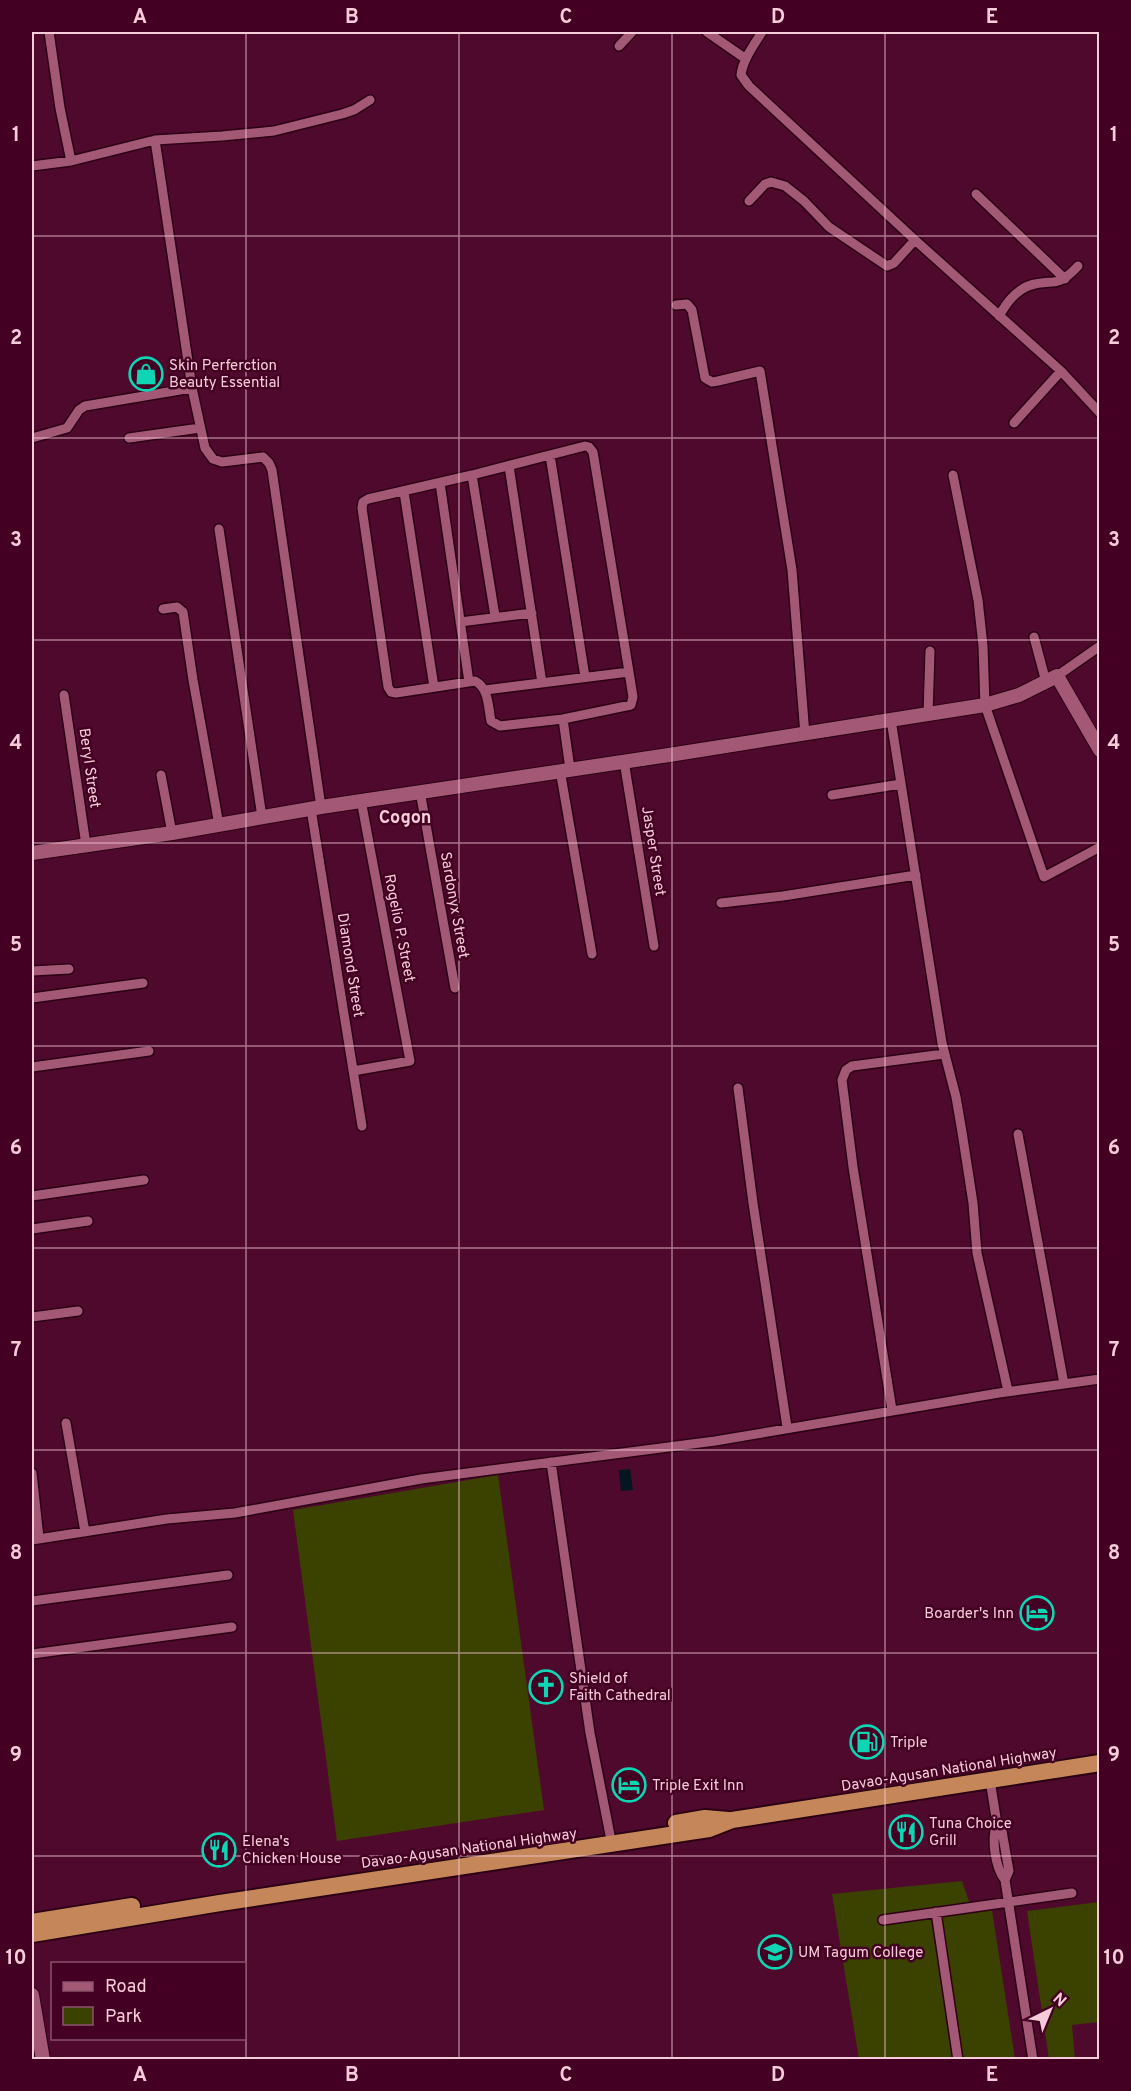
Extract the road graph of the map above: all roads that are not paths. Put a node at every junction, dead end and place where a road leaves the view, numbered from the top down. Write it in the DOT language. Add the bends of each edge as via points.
graph roads {
  1 [pos="49,32"];
  2 [pos="632,32"];
  3 [pos="707,32"];
  4 [pos="762,32"];
  5 [pos="619,46"];
  6 [pos="746,59"];
  7 [pos="370,100"];
  8 [pos="154,140"];
  9 [pos="71,161"];
  10 [pos="32,166"];
  11 [pos="976,194"];
  12 [pos="749,201"];
  13 [pos="915,240"];
  14 [pos="1078,266"];
  15 [pos="1065,279"];
  16 [pos="676,305"];
  17 [pos="999,316"];
  18 [pos="1060,371"];
  19 [pos="192,388"];
  20 [pos="1100,413"];
  21 [pos="1014,423"];
  22 [pos="201,428"];
  23 [pos="32,438"];
  24 [pos="129,438"];
  25 [pos="550,455"];
  26 [pos="509,466"];
  27 [pos="953,475"];
  28 [pos="472,476"];
  29 [pos="440,483"];
  30 [pos="404,492"];
  31 [pos="219,529"];
  32 [pos="163,609"];
  33 [pos="532,613"];
  34 [pos="495,616"];
  35 [pos="460,622"];
  36 [pos="1034,638"];
  37 [pos="1100,646"];
  38 [pos="930,651"];
  39 [pos="629,672"];
  40 [pos="585,677"];
  41 [pos="1051,679"];
  42 [pos="469,682"];
  43 [pos="542,683"];
  44 [pos="434,687"];
  45 [pos="485,690"];
  46 [pos="64,695"];
  47 [pos="985,705"];
  48 [pos="928,714"];
  49 [pos="563,719"];
  50 [pos="891,720"];
  51 [pos="805,735"];
  52 [pos="1100,750"];
  53 [pos="624,761"];
  54 [pos="565,769"];
  55 [pos="161,775"];
  56 [pos="901,784"];
  57 [pos="420,791"];
  58 [pos="832,795"];
  59 [pos="361,800"];
  60 [pos="316,808"];
  61 [pos="262,817"];
  62 [pos="219,825"];
  63 [pos="172,833"];
  64 [pos="86,845"];
  65 [pos="1100,847"];
  66 [pos="32,853"];
  67 [pos="916,875"];
  68 [pos="721,903"];
  69 [pos="654,946"];
  70 [pos="592,954"];
  71 [pos="69,969"];
  72 [pos="32,971"];
  73 [pos="143,983"];
  74 [pos="455,988"];
  75 [pos="32,998"];
  76 [pos="149,1051"];
  77 [pos="944,1054"];
  78 [pos="32,1067"];
  79 [pos="353,1071"];
  80 [pos="738,1088"];
  81 [pos="362,1126"];
  82 [pos="1018,1134"];
  83 [pos="144,1180"];
  84 [pos="32,1196"];
  85 [pos="88,1221"];
  86 [pos="32,1229"];
  87 [pos="78,1311"];
  88 [pos="32,1317"];
  89 [pos="1100,1379"];
  90 [pos="1064,1384"];
  91 [pos="1008,1391"];
  92 [pos="892,1410"];
  93 [pos="66,1423"];
  94 [pos="787,1427"];
  95 [pos="552,1462"];
  96 [pos="32,1473"];
  97 [pos="85,1532"];
  98 [pos="35,1539"];
  99 [pos="228,1575"];
  100 [pos="32,1601"];
  101 [pos="232,1627"];
  102 [pos="32,1654"];
  103 [pos="1100,1763"];
  104 [pos="990,1780"];
  105 [pos="732,1820"];
  106 [pos="610,1835"];
  107 [pos="575,1846"];
  108 [pos="1072,1893"];
  109 [pos="1008,1902"];
  110 [pos="185,1903"];
  111 [pos="936,1912"];
  112 [pos="883,1920"];
  113 [pos="32,1922"];
  114 [pos="32,1935"];
  115 [pos="32,1995"];
  116 [pos="43,2060"];
  117 [pos="958,2060"];
  118 [pos="1033,2060"];
  1 -- 9 [label="street"];
  2 -- 5 [label="street"];
  3 -- 6 [label="street"];
  4 -- 6 [label="street"];
  6 -- 13 [label="street" via="741,75 749,86"];
  7 -- 8 [label="street" via="342,114 274,131"];
  8 -- 9 [label="street"];
  8 -- 19 [label="street"];
  9 -- 10 [label="street"];
  11 -- 15 [label="street"];
  12 -- 13 [label="street" via="765,184 785,186 829,227 887,266"];
  13 -- 17 [label="street"];
  14 -- 15 [label="street"];
  15 -- 17 [label="street" via="1027,287 1015,294"];
  16 -- 51 [label="street" via="687,304 692,310 705,378 712,382 760,371 792,570"];
  17 -- 18 [label="street"];
  18 -- 20 [label="street"];
  18 -- 21 [label="street"];
  19 -- 22 [label="street"];
  19 -- 23 [label="street" via="86,406 68,428"];
  22 -- 24 [label="street"];
  22 -- 60 [label="street, Diamond Street" via="213,459 222,462 263,457 272,470"];
  25 -- 26 [label="street"];
  25 -- 39 [label="street" via="585,446 593,452"];
  25 -- 40 [label="street"];
  26 -- 28 [label="street"];
  26 -- 33 [label="street"];
  27 -- 47 [label="street" via="978,600"];
  28 -- 29 [label="street"];
  28 -- 34 [label="street"];
  29 -- 30 [label="street"];
  29 -- 35 [label="street"];
  30 -- 44 [label="street"];
  30 -- 44 [label="street" via="368,499 362,508 388,687 396,693"];
  31 -- 61 [label="street"];
  32 -- 62 [label="street" via="177,607 183,612"];
  33 -- 34 [label="street"];
  33 -- 43 [label="street"];
  34 -- 35 [label="street"];
  35 -- 42 [label="street"];
  36 -- 41 [label="street"];
  37 -- 41 [label="street"];
  38 -- 48 [label="street"];
  39 -- 40 [label="street"];
  39 -- 49 [label="street" via="633,697 628,707"];
  40 -- 43 [label="street"];
  41 -- 47 [label="street" via="1019,695"];
  41 -- 52 [label="street"];
  42 -- 44 [label="street"];
  42 -- 45 [label="street" via="478,682"];
  43 -- 45 [label="street"];
  45 -- 49 [label="street" via="491,721 496,726"];
  46 -- 64 [label="street, Beryl Street"];
  47 -- 48 [label="street"];
  47 -- 65 [label="street" via="1044,877"];
  48 -- 50 [label="street"];
  49 -- 54 [label="street"];
  50 -- 51 [label="street"];
  50 -- 56 [label="street"];
  51 -- 53 [label="street"];
  53 -- 54 [label="street"];
  53 -- 69 [label="street, Jasper Street"];
  54 -- 57 [label="street"];
  54 -- 70 [label="street"];
  55 -- 63 [label="street"];
  56 -- 58 [label="street"];
  56 -- 67 [label="street"];
  57 -- 59 [label="street"];
  57 -- 74 [label="street, Sardonyx Street"];
  59 -- 60 [label="street"];
  59 -- 79 [label="street, Rogelio P. Street" via="410,1061"];
  60 -- 61 [label="street"];
  60 -- 79 [label="street, Diamond Street"];
  61 -- 62 [label="street"];
  62 -- 63 [label="street"];
  63 -- 64 [label="street"];
  64 -- 66 [label="street"];
  67 -- 68 [label="street"];
  67 -- 77 [label="street"];
  71 -- 72 [label="street"];
  73 -- 75 [label="street"];
  76 -- 78 [label="street"];
  77 -- 91 [label="street" via="962,1132 977,1253"];
  77 -- 92 [label="street" via="852,1066 842,1080"];
  79 -- 81 [label="street, Diamond Street"];
  80 -- 94 [label="street"];
  82 -- 90 [label="street"];
  83 -- 84 [label="street"];
  85 -- 86 [label="street"];
  87 -- 88 [label="street"];
  89 -- 90 [label="street"];
  90 -- 91 [label="street"];
  91 -- 92 [label="street"];
  92 -- 94 [label="street"];
  93 -- 97 [label="street"];
  94 -- 95 [label="street" via="715,1441"];
  95 -- 97 [label="street" via="421,1479 235,1513"];
  95 -- 106 [label="street" via="590,1733"];
  96 -- 98 [label="street"];
  97 -- 98 [label="street"];
  99 -- 100 [label="street"];
  101 -- 102 [label="street"];
  103 -- 104 [label="highway, Davao-Agusan National Highway"];
  104 -- 105 [label="highway, Davao-Agusan National Highway"];
  104 -- 109 [label="street" via="997,1824 993,1833 1009,1871 1005,1880"];
  105 -- 106 [label="highway, Davao-Agusan National Highway" via="705,1818"];
  105 -- 107 [label="highway, Davao-Agusan National Highway" via="709,1829"];
  106 -- 107 [label="highway, Davao-Agusan National Highway"];
  107 -- 110 [label="highway, Davao-Agusan National Highway"];
  108 -- 109 [label="street"];
  109 -- 111 [label="street"];
  109 -- 118 [label="street"];
  110 -- 113 [label="highway, Davao-Agusan National Highway"];
  110 -- 114 [label="highway, Davao-Agusan National Highway"];
  111 -- 112 [label="street"];
  111 -- 117 [label="street"];
  115 -- 116 [label="street"];
}
